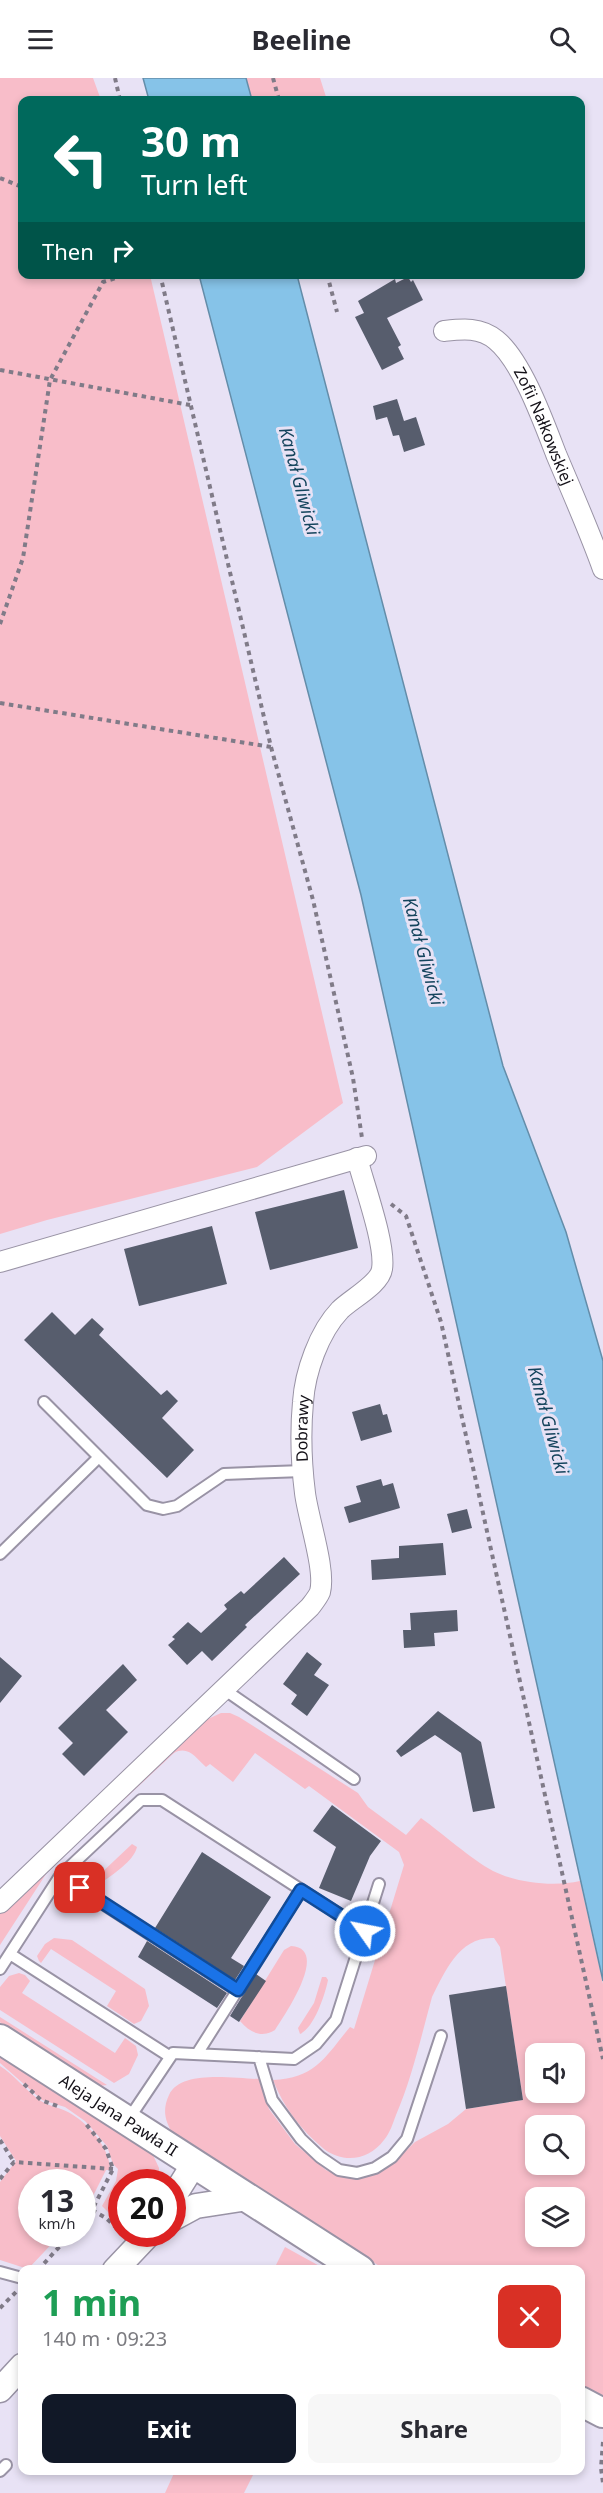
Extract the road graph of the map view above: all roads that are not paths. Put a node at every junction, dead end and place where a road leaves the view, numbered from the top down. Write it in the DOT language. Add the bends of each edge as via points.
graph roads {
  1 [pos="444,331"];
  2 [pos="603,569"];
  3 [pos="0,1262"];
  4 [pos="44,1402"];
  5 [pos="99,1457"];
  6 [pos="303,1471"];
  7 [pos="0,1554"];
  8 [pos="225,1690"];
  9 [pos="354,1779"];
  10 [pos="60,1876"];
  11 [pos="379,1884"];
  12 [pos="301,1890"];
  13 [pos="0,1903"];
  14 [pos="365,1931"];
  15 [pos="10,1954"];
  16 [pos="0,1969"];
  17 [pos="238,1990"];
  18 [pos="441,2036"];
  19 [pos="0,2039"];
  20 [pos="197,2054"];
  21 [pos="169,2056"];
  22 [pos="260,2057"];
  23 [pos="128,2121"];
  24 [pos="194,2164"];
  25 [pos="186,2177"];
  26 [pos="248,2198"];
  27 [pos="186,2211"];
  28 [pos="137,2247"];
  29 [pos="120,2265"];
  30 [pos="352,2265"];
  31 [pos="0,2272"];
  32 [pos="18,2277"];
  33 [pos="18,2370"];
  34 [pos="0,2390"];
  35 [pos="585,2404"];
  36 [pos="603,2413"];
  1 -- 2 [label="street, Zofii Nałkowskiej" via="480,331 506,351 536,405"];
  3 -- 6 [label="street, Dobrawy" via="362,1157 383,1254 382,1272 340,1310 314,1356 304,1393 299,1442"];
  4 -- 5 [label="lane"];
  5 -- 6 [label="lane" via="147,1504 163,1509 177,1506 224,1474"];
  5 -- 7 [label="lane"];
  6 -- 8 [label="street, Dobrawy" via="320,1592 310,1607"];
  8 -- 9 [label="lane"];
  8 -- 13 [label="street"];
  10 -- 12 [label="lane" via="141,1800 162,1800"];
  10 -- 15 [label="lane"];
  10 -- 17 [label="lane"];
  11 -- 14 [label="lane"];
  12 -- 14 [label="lane"];
  12 -- 17 [label="lane"];
  14 -- 22 [label="lane" via="336,2020 316,2044 294,2059"];
  15 -- 16 [label="lane"];
  15 -- 21 [label="lane"];
  17 -- 20 [label="lane"];
  18 -- 22 [label="lane" via="407,2139 392,2157 357,2173 339,2170 301,2139 272,2100"];
  19 -- 23 [label="main road, Aleja Jana Pawła II"];
  20 -- 21 [label="lane"];
  20 -- 22 [label="lane"];
  21 -- 23 [label="lane"];
  23 -- 24 [label="main road, Aleja Jana Pawła II"];
  24 -- 25 [label="street"];
  24 -- 26 [label="main road, Aleja Jana Pawła II"];
  26 -- 27 [label="street" via="196,2206"];
  26 -- 30 [label="main road, Aleja Jana Pawła II"];
  28 -- 29 [label="street"];
  31 -- 32 [label="lane"];
  33 -- 34 [label="street"];
  35 -- 36 [label="main road"];
}
